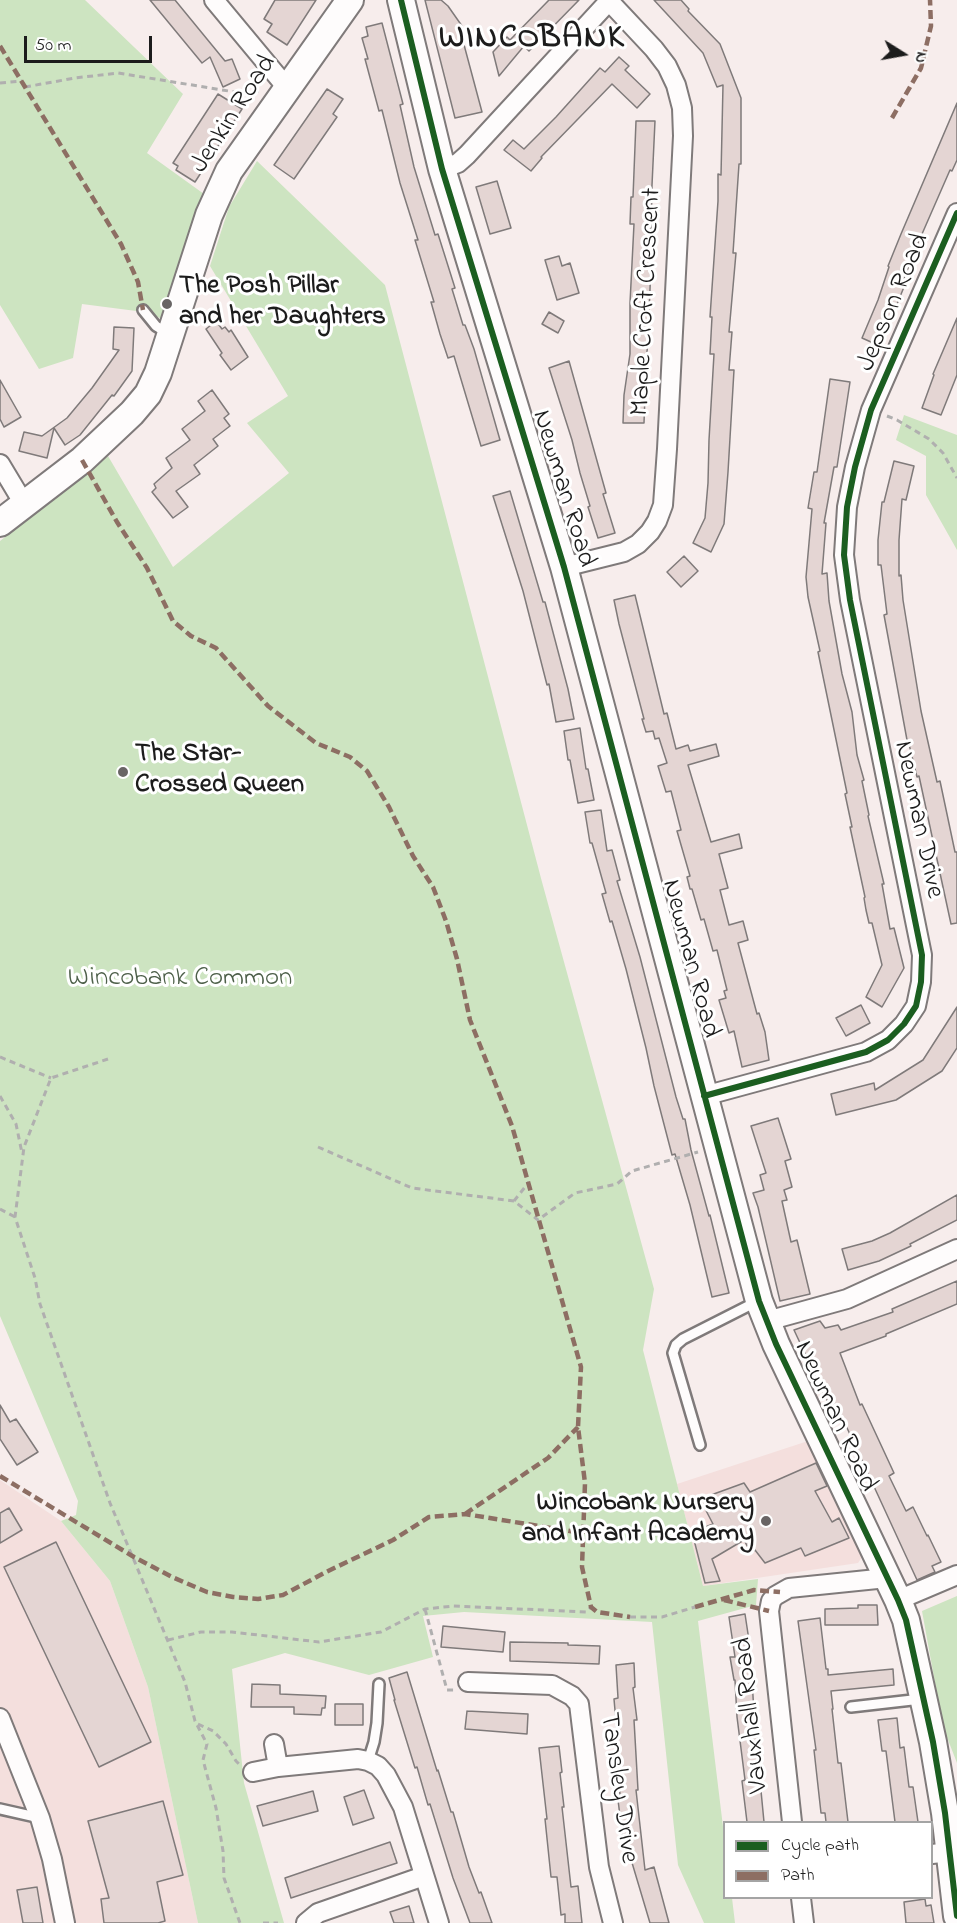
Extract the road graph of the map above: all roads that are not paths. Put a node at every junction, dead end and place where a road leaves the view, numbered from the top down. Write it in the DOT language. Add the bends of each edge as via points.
graph roads {
  1 [pos="214,0"];
  2 [pos="351,0"];
  3 [pos="401,0"];
  4 [pos="609,1"];
  5 [pos="288,89"];
  6 [pos="442,169"];
  7 [pos="957,213"];
  8 [pos="143,310"];
  9 [pos="171,335"];
  10 [pos="871,410"];
  11 [pos="0,464"];
  12 [pos="24,504"];
  13 [pos="0,523"];
  14 [pos="564,567"];
  15 [pos="704,1096"];
  16 [pos="957,1249"];
  17 [pos="763,1311"];
  18 [pos="700,1445"];
  19 [pos="957,1575"];
  20 [pos="893,1589"];
  21 [pos="468,1682"];
  22 [pos="379,1684"];
  23 [pos="924,1699"];
  24 [pos="851,1707"];
  25 [pos="0,1718"];
  26 [pos="274,1744"];
  27 [pos="368,1761"];
  28 [pos="278,1767"];
  29 [pos="253,1772"];
  30 [pos="0,1809"];
  31 [pos="951,1817"];
  32 [pos="40,1818"];
  33 [pos="792,1821"];
  34 [pos="941,1853"];
  35 [pos="424,1876"];
  36 [pos="801,1899"];
  37 [pos="957,1916"];
  38 [pos="66,1923"];
  39 [pos="306,1923"];
  40 [pos="439,1923"];
  41 [pos="613,1923"];
  42 [pos="804,1923"];
  1 -- 5 [label="street"];
  2 -- 5 [label="street, Jenkin Road"];
  3 -- 6 [label="street, Newman Road"];
  4 -- 6 [label="street" via="467,154 458,163"];
  4 -- 14 [label="street, Maple Croft Crescent" via="667,66 682,108 668,449 663,505 650,532 624,552"];
  5 -- 9 [label="street, Jenkin Road" via="229,171 209,215"];
  6 -- 14 [label="street, Newman Road"];
  7 -- 10 [label="street, Jepson Road"];
  8 -- 9 [label="lane" via="156,326"];
  9 -- 12 [label="street, Jenkin Road" via="158,374 137,407 82,460"];
  10 -- 15 [label="street, Newman Drive" via="847,507 844,555 922,955 916,1006 888,1040 866,1052"];
  11 -- 12 [label="street"];
  12 -- 13 [label="street, Jenkin Road"];
  14 -- 15 [label="street, Newman Road"];
  15 -- 17 [label="street, Newman Road"];
  16 -- 17 [label="street" via="847,1299"];
  17 -- 18 [label="lane" via="683,1339 676,1345 673,1353"];
  17 -- 20 [label="street, Newman Road"];
  19 -- 20 [label="street"];
  20 -- 23 [label="street, Newman Road" via="906,1620"];
  20 -- 33 [label="street, Vauxhall Road" via="789,1588 771,1601"];
  21 -- 41 [label="street, Tansley Drive" via="552,1685 579,1704 599,1867"];
  22 -- 27 [label="lane" via="377,1723"];
  23 -- 24 [label="lane"];
  23 -- 31 [label="street, Newman Road"];
  25 -- 32 [label="street"];
  26 -- 28 [label="street"];
  27 -- 28 [label="street"];
  27 -- 35 [label="street" via="386,1775 403,1807"];
  28 -- 29 [label="street"];
  30 -- 32 [label="lane"];
  31 -- 34 [label="street, Newman Road"];
  32 -- 38 [label="street"];
  34 -- 37 [label="street, Newman Road"];
  35 -- 39 [label="street" via="318,1913"];
  35 -- 40 [label="street"];
  36 -- 42 [label="street"];
}
